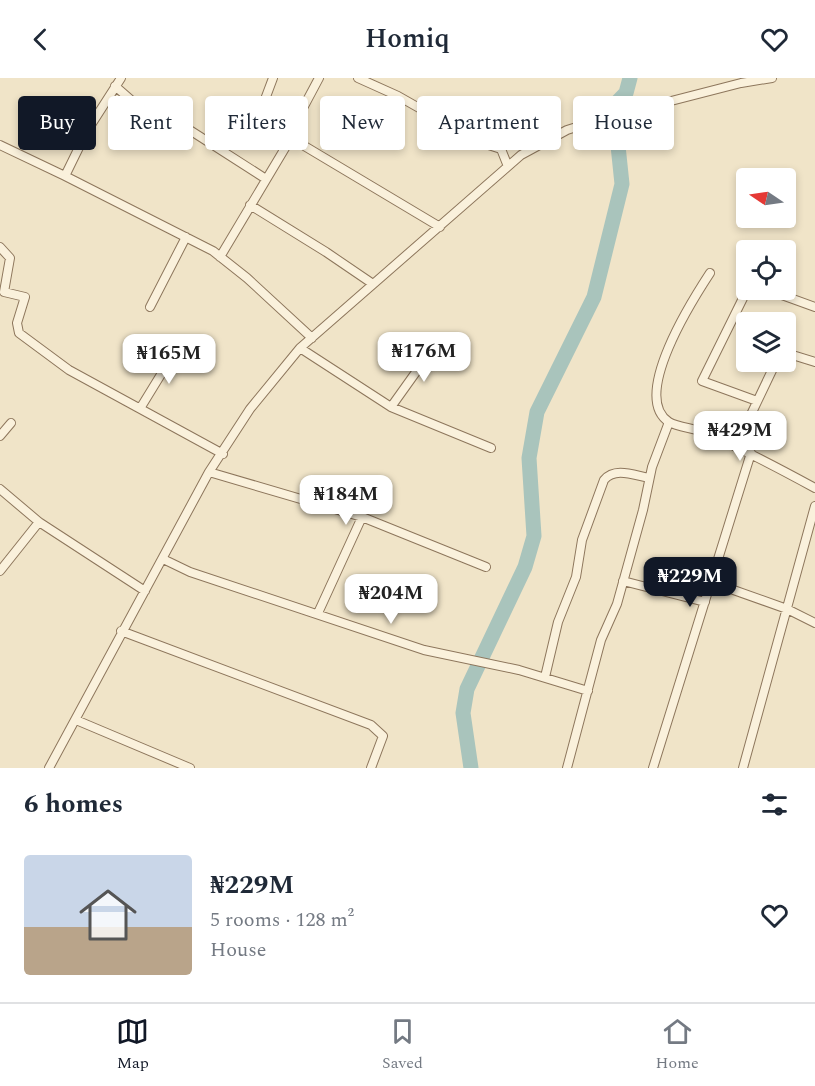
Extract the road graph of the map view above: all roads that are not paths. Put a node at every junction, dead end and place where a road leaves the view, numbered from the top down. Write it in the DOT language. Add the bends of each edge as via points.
graph roads {
  1 [pos="121,78"];
  2 [pos="273,78"];
  3 [pos="319,78"];
  4 [pos="358,78"];
  5 [pos="772,78"];
  6 [pos="741,81"];
  7 [pos="115,86"];
  8 [pos="266,96"];
  9 [pos="308,99"];
  10 [pos="0,146"];
  11 [pos="308,148"];
  12 [pos="284,150"];
  13 [pos="507,164"];
  14 [pos="65,176"];
  15 [pos="266,179"];
  16 [pos="250,205"];
  17 [pos="440,227"];
  18 [pos="186,237"];
  19 [pos="0,247"];
  20 [pos="220,257"];
  21 [pos="710,273"];
  22 [pos="373,285"];
  23 [pos="742,300"];
  24 [pos="796,300"];
  25 [pos="150,307"];
  26 [pos="815,307"];
  27 [pos="312,338"];
  28 [pos="436,344"];
  29 [pos="300,348"];
  30 [pos="176,350"];
  31 [pos="796,356"];
  32 [pos="815,362"];
  33 [pos="771,372"];
  34 [pos="745,399"];
  35 [pos="757,401"];
  36 [pos="141,407"];
  37 [pos="391,407"];
  38 [pos="752,411"];
  39 [pos="669,422"];
  40 [pos="11,423"];
  41 [pos="0,436"];
  42 [pos="736,446"];
  43 [pos="491,448"];
  44 [pos="751,453"];
  45 [pos="223,454"];
  46 [pos="209,472"];
  47 [pos="649,478"];
  48 [pos="815,488"];
  49 [pos="0,489"];
  50 [pos="815,506"];
  51 [pos="362,517"];
  52 [pos="39,522"];
  53 [pos="163,559"];
  54 [pos="486,567"];
  55 [pos="0,571"];
  56 [pos="623,581"];
  57 [pos="711,582"];
  58 [pos="145,591"];
  59 [pos="705,602"];
  60 [pos="787,609"];
  61 [pos="318,613"];
  62 [pos="815,623"];
  63 [pos="121,631"];
  64 [pos="545,677"];
  65 [pos="588,691"];
  66 [pos="76,720"];
  67 [pos="50,768"];
  68 [pos="190,768"];
  69 [pos="371,768"];
  70 [pos="567,768"];
  71 [pos="652,768"];
  72 [pos="743,768"];
  1 -- 7 [label="street"];
  2 -- 8 [label="street"];
  3 -- 9 [label="street"];
  4 -- 13 [label="street" via="479,142 501,149"];
  5 -- 6 [label="street"];
  6 -- 13 [label="street" via="567,130"];
  7 -- 14 [label="street"];
  7 -- 15 [label="street" via="147,114 176,123"];
  10 -- 14 [label="street"];
  11 -- 17 [label="street"];
  12 -- 15 [label="street"];
  13 -- 17 [label="street"];
  14 -- 18 [label="street"];
  15 -- 16 [label="street"];
  16 -- 20 [label="street"];
  16 -- 22 [label="street"];
  17 -- 22 [label="street"];
  18 -- 20 [label="street"];
  18 -- 25 [label="street"];
  19 -- 36 [label="street" via="10,258 4,292 25,297 17,323 19,333 69,370"];
  20 -- 27 [label="street"];
  21 -- 39 [label="street" via="681,318 656,383 656,399"];
  22 -- 27 [label="street"];
  23 -- 34 [label="street" via="702,381"];
  24 -- 26 [label="street"];
  27 -- 29 [label="street"];
  28 -- 37 [label="street"];
  29 -- 37 [label="street"];
  29 -- 45 [label="street" via="250,409"];
  30 -- 36 [label="street"];
  31 -- 32 [label="street"];
  33 -- 35 [label="street"];
  34 -- 35 [label="street"];
  34 -- 38 [label="street"];
  35 -- 38 [label="street"];
  36 -- 45 [label="street"];
  37 -- 43 [label="street"];
  38 -- 42 [label="street"];
  39 -- 42 [label="street"];
  39 -- 47 [label="street"];
  40 -- 41 [label="street"];
  42 -- 44 [label="street"];
  44 -- 48 [label="street"];
  44 -- 57 [label="street"];
  45 -- 46 [label="street"];
  46 -- 51 [label="street"];
  46 -- 53 [label="street"];
  47 -- 56 [label="street"];
  47 -- 64 [label="street" via="616,472 604,480 582,540 576,577 558,622"];
  49 -- 52 [label="street"];
  50 -- 60 [label="street"];
  51 -- 54 [label="street"];
  51 -- 61 [label="street"];
  52 -- 55 [label="street"];
  52 -- 58 [label="street"];
  53 -- 58 [label="street"];
  53 -- 61 [label="street" via="244,591"];
  56 -- 59 [label="street"];
  56 -- 65 [label="street" via="601,640"];
  57 -- 59 [label="street"];
  57 -- 60 [label="street"];
  58 -- 63 [label="street"];
  59 -- 71 [label="street"];
  60 -- 62 [label="street"];
  60 -- 72 [label="street"];
  61 -- 64 [label="street" via="424,650"];
  63 -- 66 [label="street"];
  63 -- 69 [label="street" via="371,725 383,736"];
  64 -- 65 [label="street"];
  65 -- 70 [label="street"];
  66 -- 67 [label="street"];
  66 -- 68 [label="street"];
}
